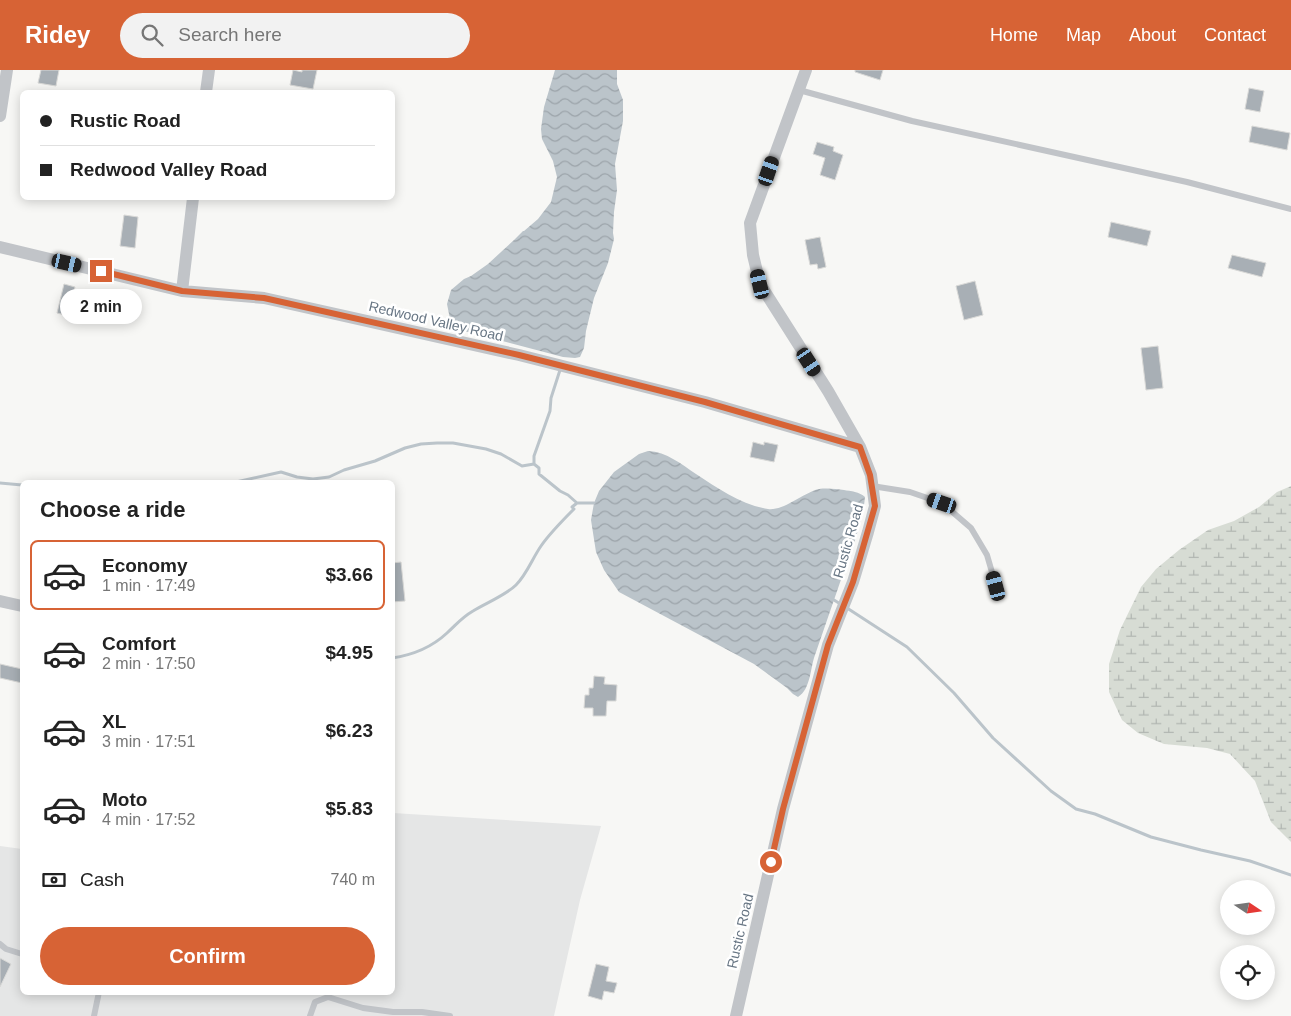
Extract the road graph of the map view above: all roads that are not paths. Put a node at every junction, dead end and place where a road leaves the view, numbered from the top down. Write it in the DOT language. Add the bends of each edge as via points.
graph roads {
  1 [pos="7,70"];
  2 [pos="209,70"];
  3 [pos="806,70"];
  4 [pos="206,90"];
  5 [pos="798,90"];
  6 [pos="0,116"];
  7 [pos="193,200"];
  8 [pos="1291,210"];
  9 [pos="0,247"];
  10 [pos="182,291"];
  11 [pos="860,447"];
  12 [pos="872,486"];
  13 [pos="996,586"];
  14 [pos="0,601"];
  15 [pos="20,606"];
  16 [pos="0,944"];
  17 [pos="20,953"];
  18 [pos="98,995"];
  19 [pos="94,1016"];
  20 [pos="310,1016"];
  21 [pos="450,1016"];
  22 [pos="736,1016"];
  1 -- 6 [label="street"];
  2 -- 4 [label="street"];
  3 -- 5 [label="street, Rustic Road"];
  5 -- 8 [label="lane" via="912,121 1187,182"];
  5 -- 11 [label="street, Rustic Road" via="750,223 753,255 760,284"];
  7 -- 10 [label="street"];
  9 -- 10 [label="street, Redwood Valley Road"];
  10 -- 11 [label="street, Redwood Valley Road" via="264,298 519,355 705,402"];
  11 -- 12 [label="street, Rustic Road"];
  12 -- 13 [label="lane" via="910,492 942,503 971,528 987,555"];
  12 -- 22 [label="street, Rustic Road" via="875,506 853,582 828,645 781,818"];
  14 -- 15 [label="street"];
  16 -- 17 [label="lane"];
  18 -- 19 [label="lane"];
  20 -- 21 [label="lane" via="315,1002 328,997 363,1008"];
}
